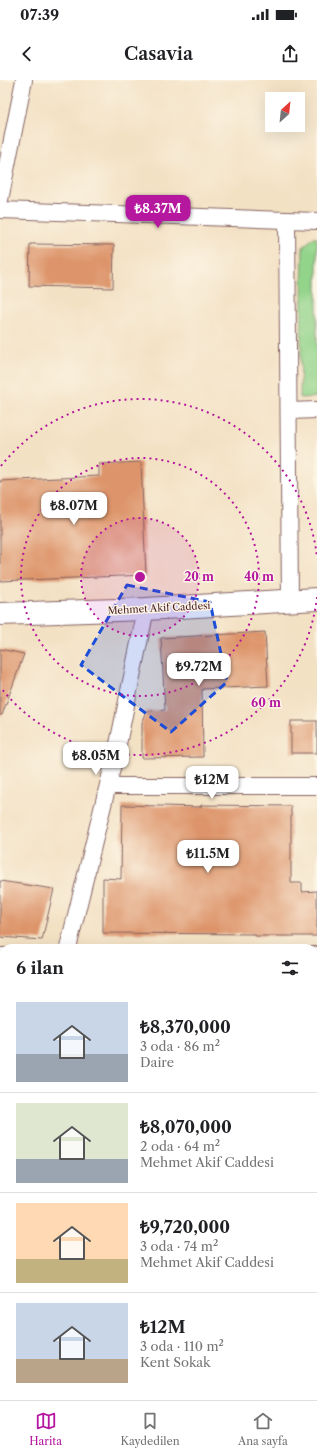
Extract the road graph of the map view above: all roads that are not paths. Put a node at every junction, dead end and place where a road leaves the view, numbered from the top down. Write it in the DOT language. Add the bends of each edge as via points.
graph roads {
  1 [pos="24,80"];
  2 [pos="0,200"];
  3 [pos="0,210"];
  4 [pos="287,220"];
  5 [pos="317,221"];
  6 [pos="317,410"];
  7 [pos="289,411"];
  8 [pos="317,599"];
  9 [pos="290,601"];
  10 [pos="146,609"];
  11 [pos="0,614"];
  12 [pos="108,786"];
  13 [pos="317,786"];
  14 [pos="69,944"];
  1 -- 2 [label="street"];
  3 -- 4 [label="street"];
  4 -- 5 [label="street"];
  4 -- 7 [label="street"];
  6 -- 7 [label="street"];
  7 -- 9 [label="street"];
  8 -- 9 [label="street, Mehmet Akif Caddesi"];
  9 -- 10 [label="street, Mehmet Akif Caddesi"];
  10 -- 11 [label="street, Mehmet Akif Caddesi"];
  10 -- 12 [label="street"];
  12 -- 13 [label="street"];
  12 -- 14 [label="street"];
}
